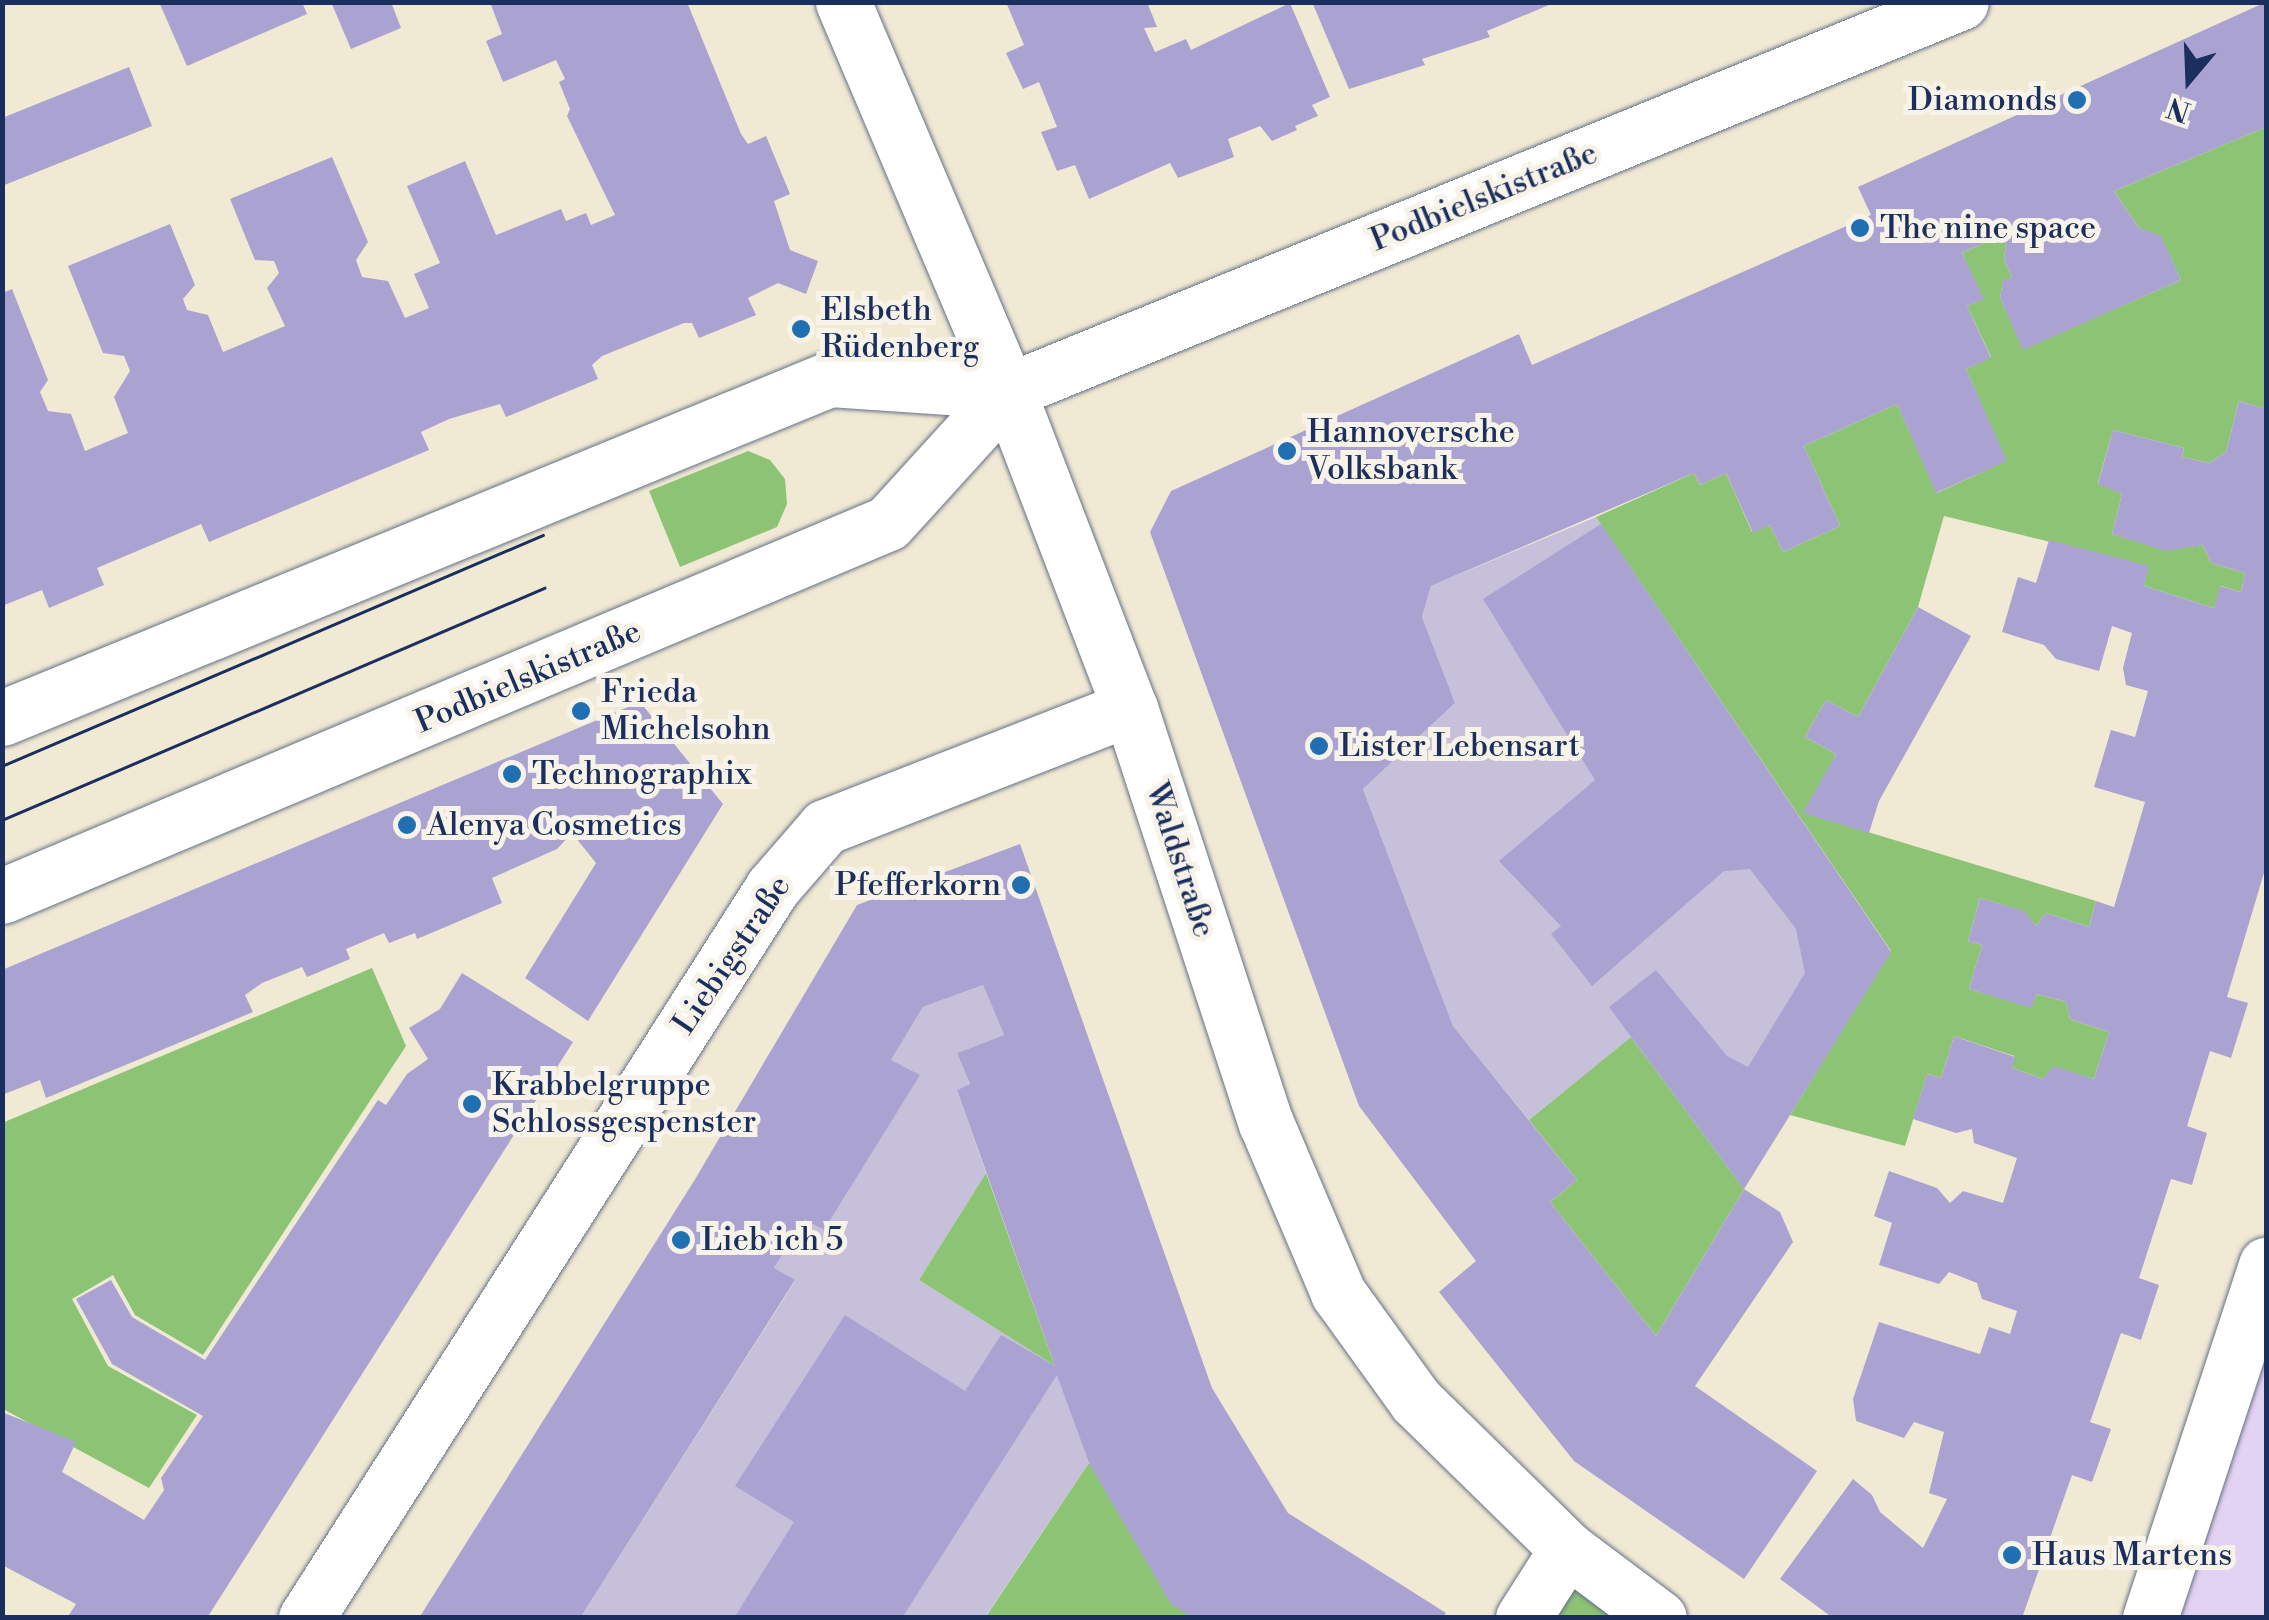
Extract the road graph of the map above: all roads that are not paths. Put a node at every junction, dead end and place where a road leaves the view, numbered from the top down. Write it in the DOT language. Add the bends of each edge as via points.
graph roads {
  1 [pos="844,2"];
  2 [pos="1961,2"];
  3 [pos="1008,391"];
  4 [pos="1130,708"];
  5 [pos="2,718"];
  6 [pos="2,896"];
  7 [pos="2266,1265"];
  8 [pos="1567,1549"];
  9 [pos="306,1618"];
  10 [pos="1523,1618"];
  11 [pos="1659,1618"];
  12 [pos="2150,1618"];
  1 -- 3 [label="street, Waldstraße"];
  2 -- 3 [label="street, Podbielskistraße"];
  3 -- 4 [label="street, Waldstraße"];
  3 -- 5 [label="street, Podbielskistraße" via="830,378"];
  3 -- 6 [label="street, Podbielskistraße" via="888,524"];
  4 -- 8 [label="street, Waldstraße" via="1266,1122 1338,1292 1416,1401"];
  4 -- 9 [label="street, Liebigstraße" via="825,827 773,887"];
  7 -- 12 [label="street"];
  8 -- 10 [label="street"];
  8 -- 11 [label="street, Waldstraße"];
}
